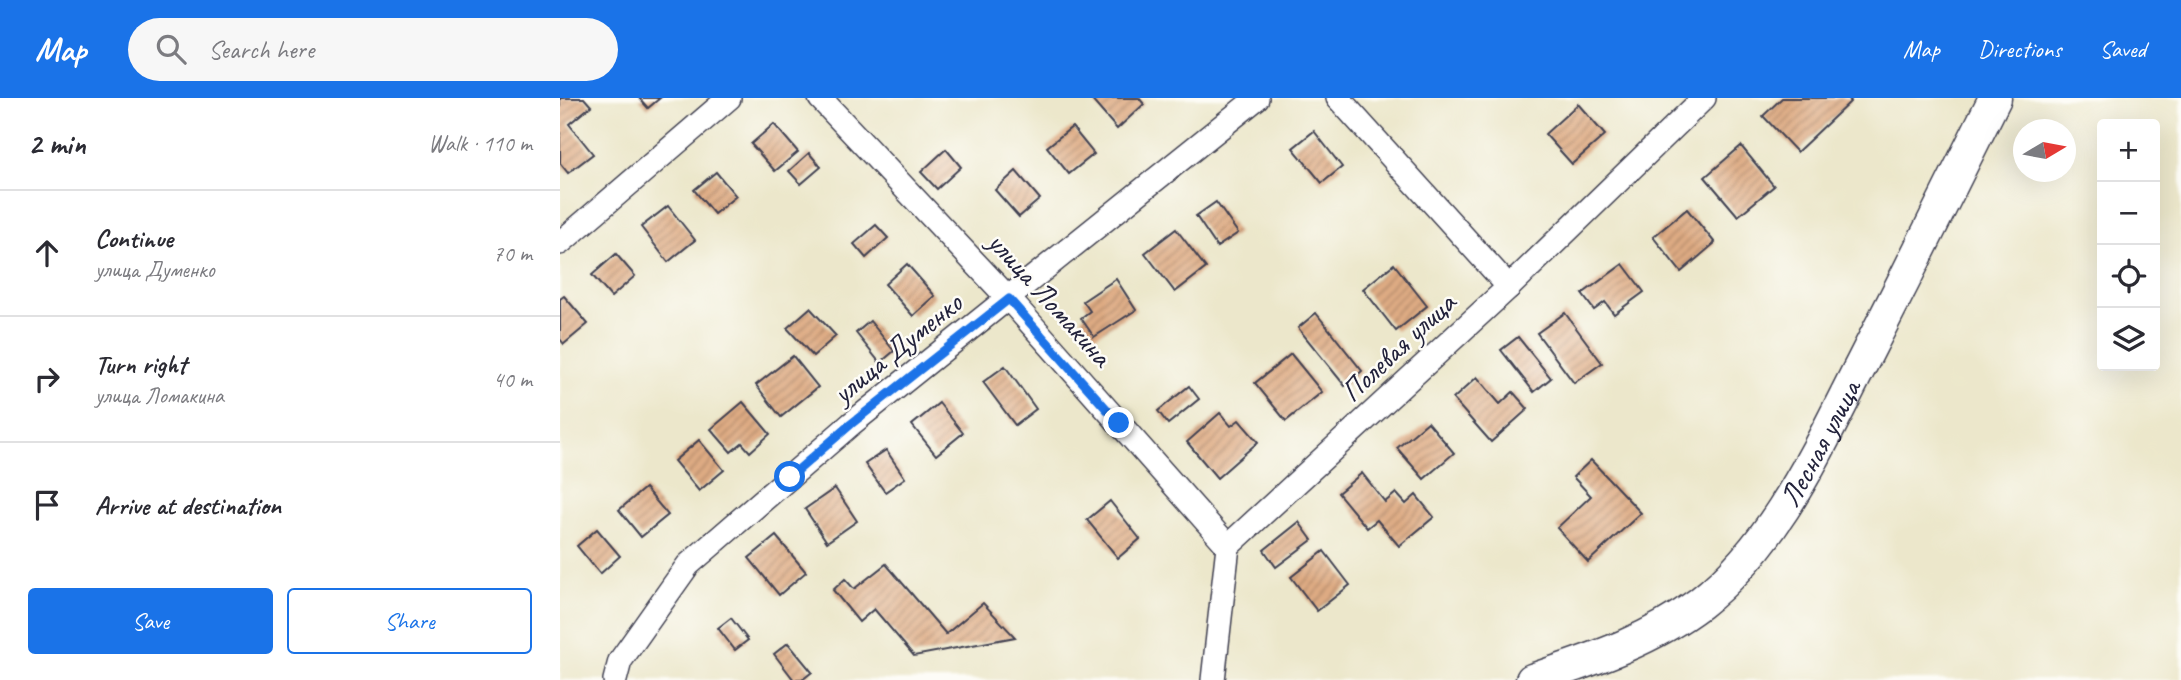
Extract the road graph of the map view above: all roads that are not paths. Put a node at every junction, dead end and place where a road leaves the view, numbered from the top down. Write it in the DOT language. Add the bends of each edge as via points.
graph roads {
  1 [pos="729,98"];
  2 [pos="820,98"];
  3 [pos="1257,98"];
  4 [pos="1338,98"];
  5 [pos="1704,98"];
  6 [pos="1995,98"];
  7 [pos="560,243"];
  8 [pos="1509,287"];
  9 [pos="1009,299"];
  10 [pos="1228,546"];
  11 [pos="615,680"];
  12 [pos="1213,680"];
  13 [pos="1532,680"];
  1 -- 7 [label="street"];
  2 -- 9 [label="street, улица Ломакина"];
  3 -- 9 [label="street, улица Думенко"];
  4 -- 8 [label="street"];
  5 -- 8 [label="street, Полевая улица"];
  6 -- 13 [label="street, Лесная улица" via="1816,452 1773,524 1725,579 1679,617 1609,654"];
  8 -- 10 [label="street, Полевая улица"];
  9 -- 10 [label="street, улица Ломакина"];
  9 -- 11 [label="street, улица Думенко" via="851,424 688,565 620,661"];
  10 -- 12 [label="street"];
}
